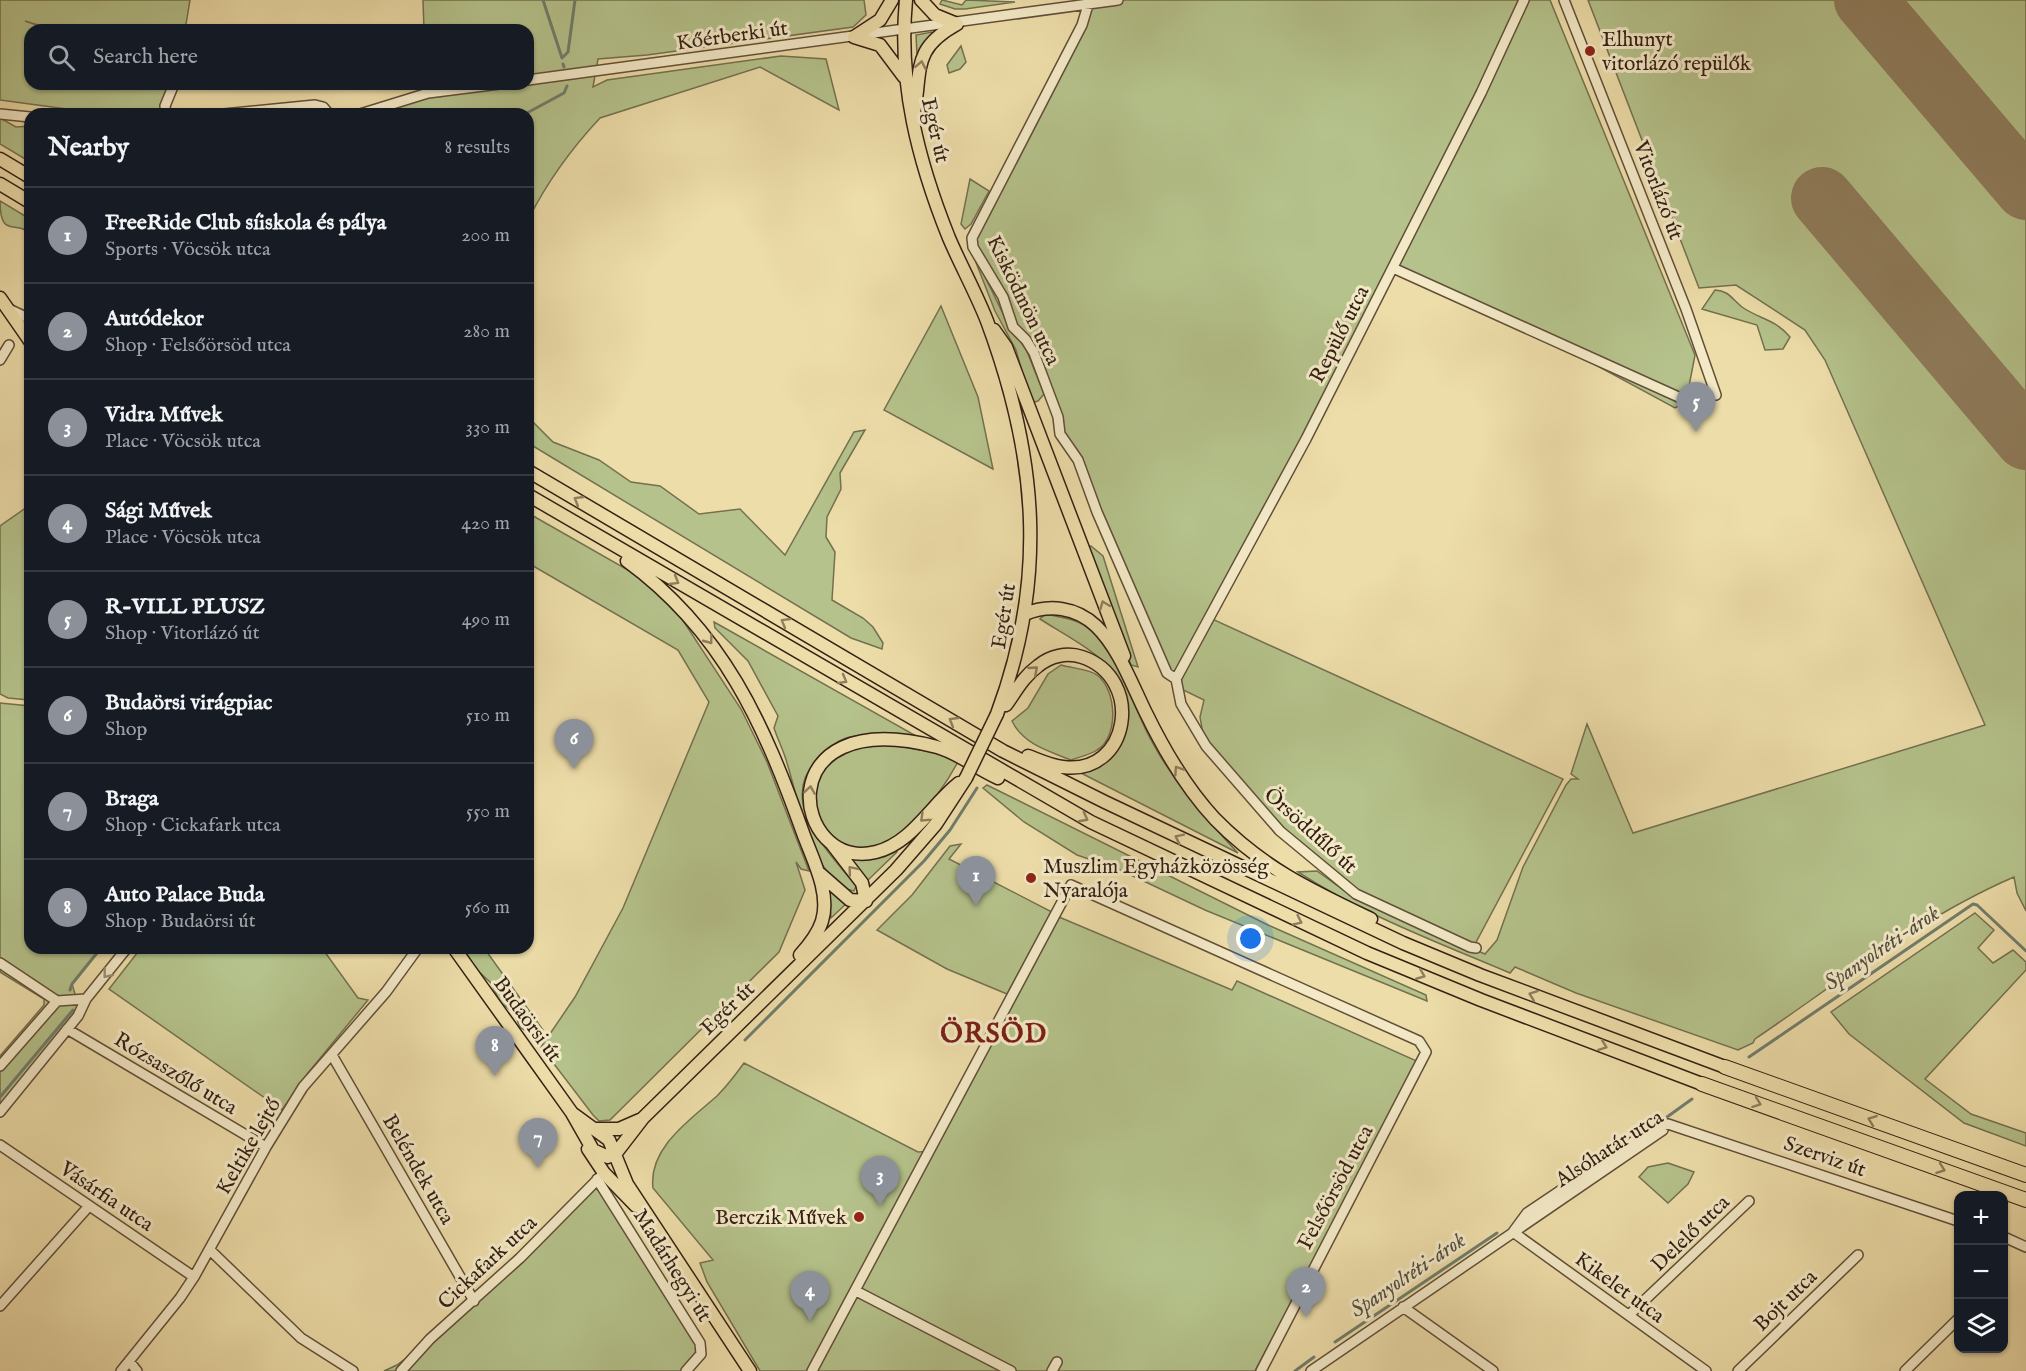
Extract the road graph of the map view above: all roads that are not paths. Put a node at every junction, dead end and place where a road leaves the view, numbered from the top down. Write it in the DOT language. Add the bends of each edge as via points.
graph roads {
  1 [pos="892,0"];
  2 [pos="906,0"];
  3 [pos="921,0"];
  4 [pos="1118,0"];
  5 [pos="1524,0"];
  6 [pos="1564,0"];
  7 [pos="1088,5"];
  8 [pos="957,24"];
  9 [pos="904,30"];
  10 [pos="854,37"];
  11 [pos="904,77"];
  12 [pos="534,79"];
  13 [pos="171,90"];
  14 [pos="452,90"];
  15 [pos="165,108"];
  16 [pos="285,108"];
  17 [pos="324,108"];
  18 [pos="379,108"];
  19 [pos="0,114"];
  20 [pos="24,116"];
  21 [pos="912,122"];
  22 [pos="0,159"];
  23 [pos="24,173"];
  24 [pos="0,184"];
  25 [pos="24,198"];
  26 [pos="1393,268"];
  27 [pos="1,299"];
  28 [pos="24,316"];
  29 [pos="986,319"];
  30 [pos="24,332"];
  31 [pos="4,346"];
  32 [pos="0,360"];
  33 [pos="1716,395"];
  34 [pos="1694,404"];
  35 [pos="534,475"];
  36 [pos="534,499"];
  37 [pos="570,520"];
  38 [pos="1025,614"];
  39 [pos="1176,680"];
  40 [pos="1139,699"];
  41 [pos="997,714"];
  42 [pos="1003,751"];
  43 [pos="966,778"];
  44 [pos="1033,790"];
  45 [pos="830,842"];
  46 [pos="817,870"];
  47 [pos="866,901"];
  48 [pos="1403,943"];
  49 [pos="1476,948"];
  50 [pos="122,954"];
  51 [pos="413,954"];
  52 [pos="458,954"];
  53 [pos="0,963"];
  54 [pos="790,973"];
  55 [pos="86,999"];
  56 [pos="57,1001"];
  57 [pos="67,1029"];
  58 [pos="332,1055"];
  59 [pos="0,1066"];
  60 [pos="1725,1067"];
  61 [pos="1702,1084"];
  62 [pos="0,1112"];
  63 [pos="572,1113"];
  64 [pos="643,1118"];
  65 [pos="1679,1127"];
  66 [pos="595,1129"];
  67 [pos="0,1145"];
  68 [pos="266,1147"];
  69 [pos="614,1148"];
  70 [pos="603,1156"];
  71 [pos="2026,1175"];
  72 [pos="601,1176"];
  73 [pos="2026,1200"];
  74 [pos="1749,1201"];
  75 [pos="89,1206"];
  76 [pos="646,1215"];
  77 [pos="1954,1219"];
  78 [pos="1513,1232"];
  79 [pos="2008,1239"];
  80 [pos="2026,1247"];
  81 [pos="210,1250"];
  82 [pos="1858,1255"];
  83 [pos="194,1277"];
  84 [pos="856,1291"];
  85 [pos="474,1300"];
  86 [pos="0,1306"];
  87 [pos="1403,1307"];
  88 [pos="1629,1315"];
  89 [pos="1954,1324"];
  90 [pos="129,1361"];
  91 [pos="120,1371"];
  92 [pos="137,1371"];
  93 [pos="353,1371"];
  94 [pos="401,1371"];
  95 [pos="686,1371"];
  96 [pos="750,1371"];
  97 [pos="812,1371"];
  98 [pos="1011,1371"];
  99 [pos="1261,1371"];
  100 [pos="1311,1371"];
  101 [pos="1493,1371"];
  102 [pos="1706,1371"];
  103 [pos="1738,1371"];
  104 [pos="1905,1371"];
  1 -- 10 [label="main road" via="880,20"];
  2 -- 9 [label="main road, Egér út"];
  3 -- 8 [label="main road" via="935,15"];
  4 -- 7 [label="street, Kőérberki út"];
  5 -- 26 [label="street, Repülő utca"];
  6 -- 33 [label="street, Vitorlázó út"];
  7 -- 8 [label="street, Kőérberki út"];
  7 -- 39 [label="street, Kisködmön utca" via="1082,25 972,238 973,247 1003,297 1013,327 1034,353 1058,417 1060,434 1078,460 1167,673"];
  8 -- 9 [label="street, Kőérberki út"];
  21 -- 8 [label="main road, one-way" via="926,47"];
  9 -- 10 [label="street, Kőérberki út"];
  9 -- 11 [label="main road, Egér út"];
  10 -- 11 [label="main road" via="880,45"];
  10 -- 12 [label="street, Kőérberki út"];
  11 -- 21 [label="main road, Egér út"];
  13 -- 15 [label="street"];
  14 -- 18 [label="street"];
  16 -- 17 [label="street"];
  19 -- 20 [label="street"];
  21 -- 29 [label="main road, Egér út" via="937,206"];
  22 -- 23 [label="main road"];
  24 -- 25 [label="main road"];
  26 -- 34 [label="street"];
  26 -- 39 [label="street, Repülő utca"];
  27 -- 28 [label="street"];
  27 -- 30 [label="main road"];
  29 -- 38 [label="main road, Egér út" via="1010,387 1028,473 1032,543"];
  40 -- 29 [label="main road, one-way" via="1006,347"];
  31 -- 32 [label="street"];
  42 -- 35 [label="main road, one-way"];
  36 -- 37 [label="main road"];
  37 -- 44 [label="main road, one-way"];
  37 -- 46 [label="main road, one-way" via="674,601 726,663 764,730"];
  38 -- 40 [label="main road" via="1050,607 1066,610 1097,626"];
  38 -- 41 [label="main road, Egér út" via="1015,664"];
  39 -- 49 [label="street, Örsöddűlő út" via="1181,704 1206,746 1280,831 1356,894"];
  48 -- 40 [label="main road, one-way" via="1375,921 1306,889 1228,831 1173,761"];
  41 -- 42 [label="main road, one-way" via="1032,671 1065,654 1089,659 1106,670 1119,690 1123,708 1114,743 1100,758 1084,765 1064,767"];
  41 -- 43 [label="main road, Egér út, bridge"];
  48 -- 42 [label="main road, one-way"];
  43 -- 45 [label="main road, one-way" via="888,848 859,853"];
  43 -- 47 [label="main road, Egér út" via="936,824"];
  45 -- 44 [label="main road, one-way" via="812,816 810,784 826,756 855,742 893,741 936,747 1010,784"];
  44 -- 61 [label="main road, one-way" via="1208,879 1367,952"];
  47 -- 45 [label="main road, one-way" via="862,883"];
  46 -- 47 [label="main road" via="850,900"];
  46 -- 54 [label="main road" via="823,920"];
  47 -- 54 [label="main road, Egér út"];
  60 -- 48 [label="main road, one-way"];
  50 -- 55 [label="street, one-way"];
  51 -- 58 [label="street, Keltike lejtő"];
  52 -- 63 [label="main road, Budaörsi út"];
  53 -- 56 [label="street"];
  54 -- 64 [label="main road, Egér út"];
  55 -- 56 [label="street"];
  55 -- 57 [label="street"];
  56 -- 59 [label="street"];
  57 -- 62 [label="street"];
  57 -- 68 [label="street, Rózsaszőlő utca"];
  58 -- 68 [label="street, Keltike lejtő" via="303,1087"];
  58 -- 85 [label="street, Beléndek utca"];
  71 -- 60 [label="highway, one-way"];
  61 -- 73 [label="highway, one-way"];
  63 -- 66 [label="main road, Budaörsi út"];
  63 -- 70 [label="main road" via="593,1150"];
  63 -- 72 [label="main road, Budaörsi út" via="575,1127"];
  64 -- 66 [label="main road" via="618,1129"];
  64 -- 69 [label="main road, Egér út"];
  64 -- 76 [label="main road" via="625,1158 627,1175"];
  65 -- 77 [label="street, Szerviz út"];
  65 -- 78 [label="street, Alsóhatár utca" via="1668,1124 1649,1131 1527,1212"];
  66 -- 69 [label="main road, Budaörsi út"];
  67 -- 75 [label="street, Vásárfia utca"];
  68 -- 81 [label="street, Keltike lejtő"];
  69 -- 70 [label="main road"];
  69 -- 76 [label="main road, Budaörsi út" via="624,1179"];
  70 -- 72 [label="main road"];
  72 -- 76 [label="main road, Budaörsi út"];
  72 -- 85 [label="street, Cickafark utca"];
  72 -- 95 [label="street, Madárhegyi út" via="700,1343 701,1354"];
  74 -- 88 [label="street, Delelő utca"];
  75 -- 83 [label="street, Vásárfia utca"];
  75 -- 86 [label="street"];
  76 -- 96 [label="main road, Budaörsi út"];
  78 -- 87 [label="street, Alsóhatár utca"];
  78 -- 88 [label="street, Kikelet utca"];
  79 -- 80 [label="street"];
  81 -- 83 [label="street, Keltike lejtő"];
  81 -- 93 [label="street" via="301,1338"];
  82 -- 103 [label="street, Bojt utca"];
  83 -- 90 [label="street, Keltike lejtő"];
  84 -- 97 [label="street"];
  84 -- 98 [label="street"];
  84 -- 99 [label="street, Felsőörsöd utca" via="1071,885 1419,1041 1426,1052"];
  85 -- 94 [label="street, Cickafark utca"];
  87 -- 100 [label="street, Alsóhatár utca"];
  87 -- 101 [label="street"];
  88 -- 102 [label="street, Kikelet utca"];
  89 -- 104 [label="street"];
  90 -- 91 [label="street, Keltike lejtő"];
  90 -- 92 [label="street"];
}
